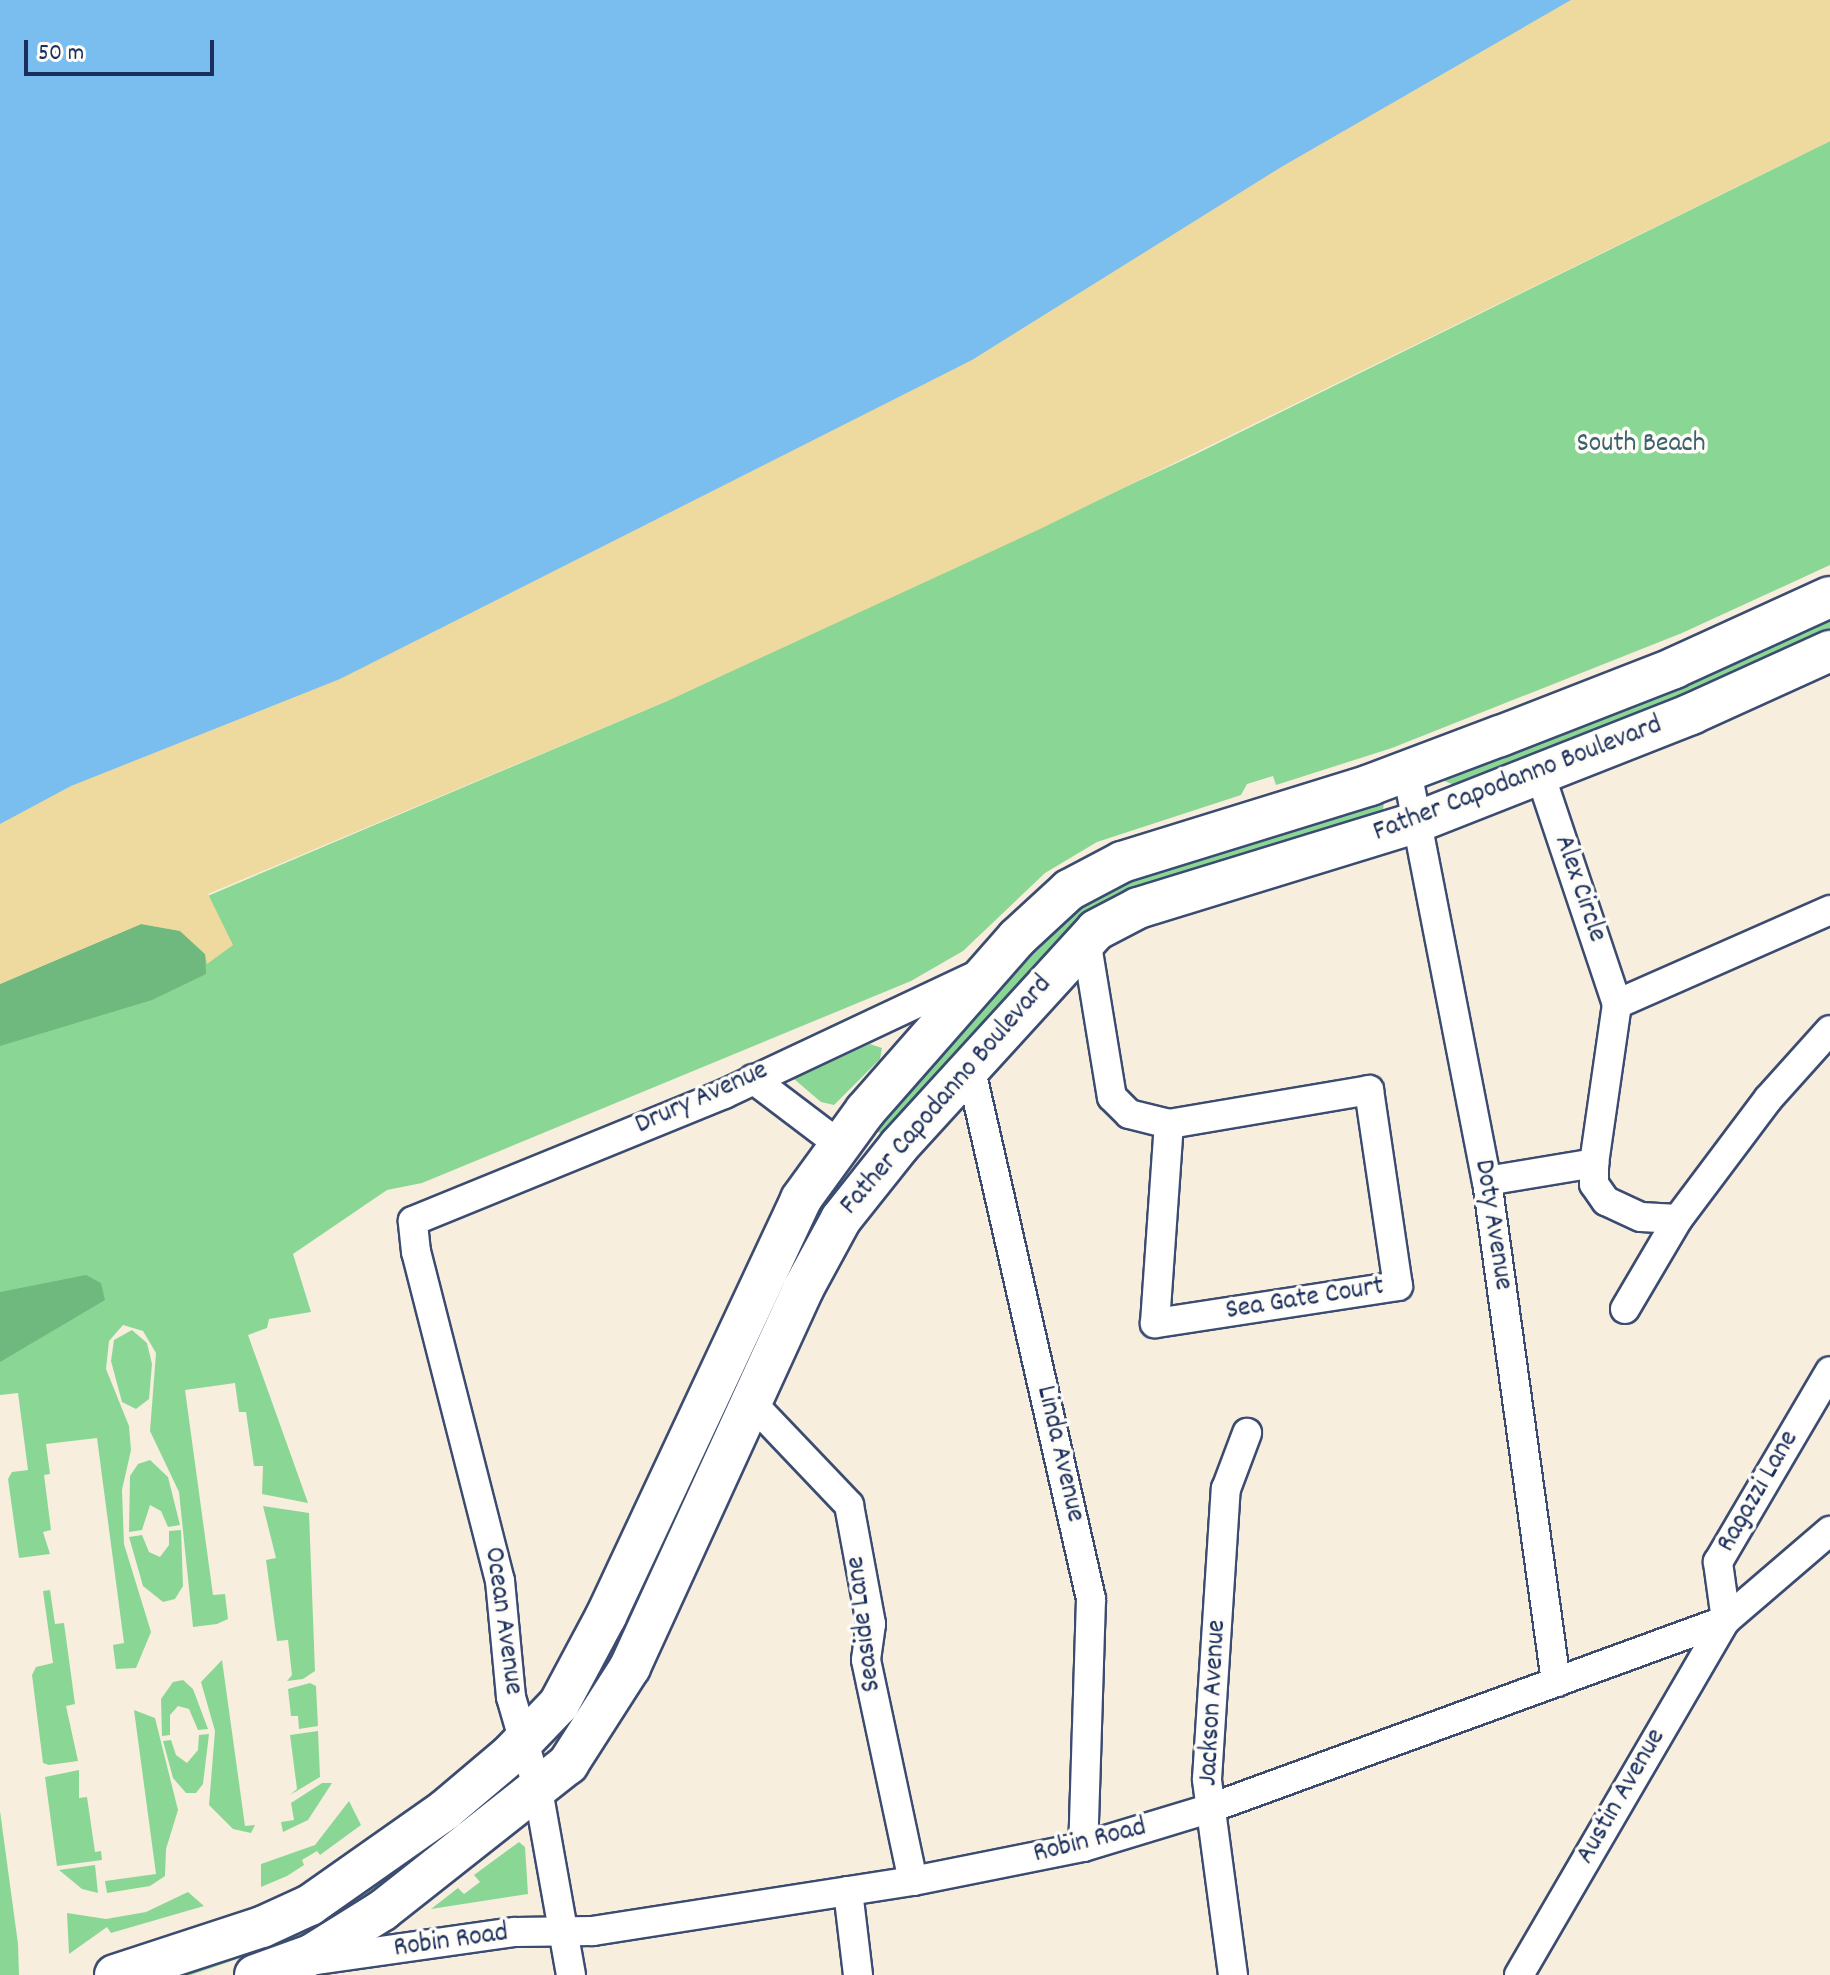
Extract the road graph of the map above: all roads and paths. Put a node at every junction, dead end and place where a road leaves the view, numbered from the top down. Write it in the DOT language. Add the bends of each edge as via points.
graph roads {
  1 [pos="1830,597"];
  2 [pos="1830,651"];
  3 [pos="1407,771"];
  4 [pos="1540,774"];
  5 [pos="1417,822"];
  6 [pos="1830,910"];
  7 [pos="1086,939"];
  8 [pos="988,970"];
  9 [pos="1617,1004"];
  10 [pos="1830,1030"];
  11 [pos="970,1066"];
  12 [pos="753,1079"];
  13 [pos="1169,1124"];
  14 [pos="840,1145"];
  15 [pos="1594,1163"];
  16 [pos="1487,1181"];
  17 [pos="1678,1219"];
  18 [pos="413,1221"];
  19 [pos="1625,1309"];
  20 [pos="1830,1371"];
  21 [pos="751,1402"];
  22 [pos="1247,1433"];
  23 [pos="1830,1531"];
  24 [pos="1726,1620"];
  25 [pos="1556,1682"];
  26 [pos="524,1740"];
  27 [pos="538,1790"];
  28 [pos="1211,1808"];
  29 [pos="1083,1847"];
  30 [pos="913,1881"];
  31 [pos="848,1891"];
  32 [pos="563,1932"];
  33 [pos="272,1970"];
  34 [pos="115,1975"];
  35 [pos="571,1975"];
  36 [pos="858,1975"];
  37 [pos="1233,1975"];
  38 [pos="1519,1975"];
  1 -- 3 [label="main road, Father Capodanno Boulevard" via="1674,668"];
  2 -- 4 [label="main road, Father Capodanno Boulevard"];
  3 -- 5 [label="street, Doty Avenue"];
  3 -- 8 [label="main road, Father Capodanno Boulevard" via="1104,870 1054,902"];
  4 -- 5 [label="main road, Father Capodanno Boulevard"];
  4 -- 9 [label="street, Alex Circle"];
  5 -- 7 [label="main road, Father Capodanno Boulevard" via="1138,908"];
  5 -- 16 [label="street, Doty Avenue"];
  6 -- 9 [label="street"];
  7 -- 11 [label="main road, Father Capodanno Boulevard"];
  7 -- 13 [label="street, Sea Gate Court" via="1112,1097 1129,1114"];
  8 -- 12 [label="street, Drury Avenue"];
  8 -- 14 [label="main road, Father Capodanno Boulevard"];
  9 -- 15 [label="street, Alex Circle"];
  10 -- 17 [label="street" via="1769,1098"];
  11 -- 21 [label="main road, Father Capodanno Boulevard" via="841,1219"];
  11 -- 29 [label="street, Linda Avenue" via="1091,1599"];
  12 -- 14 [label="street, Father Capodanno Boulevard"];
  12 -- 18 [label="street, Drury Avenue"];
  13 -- 13 [label="street, Sea Gate Court" via="1155,1323 1398,1286 1369,1090"];
  14 -- 26 [label="main road, Father Capodanno Boulevard" via="775,1245 582,1665 559,1704"];
  15 -- 16 [label="street"];
  15 -- 17 [label="street, Alex Circle" via="1594,1184 1621,1212"];
  16 -- 25 [label="street, Doty Avenue"];
  17 -- 19 [label="street"];
  18 -- 26 [label="street, Ocean Avenue" via="416,1252 500,1581 507,1667"];
  20 -- 24 [label="street, Ragazzi Lane" via="1718,1562"];
  21 -- 27 [label="main road, Father Capodanno Boulevard" via="617,1692 568,1764"];
  21 -- 30 [label="street, Seaside Lane" via="849,1505 871,1624 866,1660"];
  22 -- 28 [label="street, Jackson Avenue" via="1226,1489 1207,1779"];
  23 -- 24 [label="street, Robin Road"];
  24 -- 25 [label="street, Robin Road"];
  24 -- 38 [label="street, Austin Avenue"];
  25 -- 28 [label="street, Robin Road"];
  26 -- 27 [label="street, Ocean Avenue"];
  26 -- 34 [label="main road, Father Capodanno Boulevard" via="417,1832 310,1905 249,1932"];
  27 -- 32 [label="street, Ocean Avenue"];
  27 -- 33 [label="main road, Father Capodanno Boulevard" via="383,1910"];
  28 -- 29 [label="street, Robin Road"];
  28 -- 37 [label="street, Jackson Avenue"];
  29 -- 30 [label="street, Robin Road"];
  30 -- 31 [label="street, Robin Road"];
  31 -- 32 [label="street, Robin Road"];
  31 -- 36 [label="street"];
  32 -- 33 [label="street, Robin Road" via="515,1932"];
  32 -- 35 [label="street, Ocean Avenue"];
}
